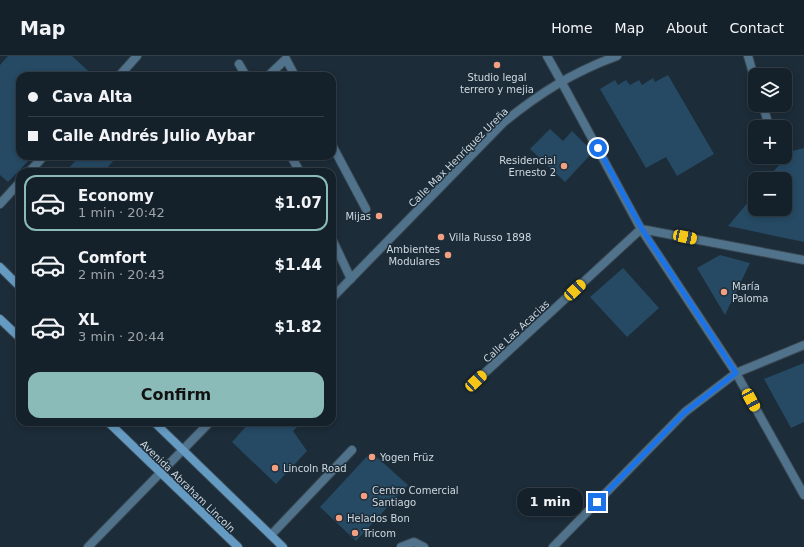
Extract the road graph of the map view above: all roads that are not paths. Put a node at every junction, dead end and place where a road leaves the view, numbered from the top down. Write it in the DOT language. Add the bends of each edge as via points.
graph roads {
  1 [pos="137,56"];
  2 [pos="547,56"];
  3 [pos="617,56"];
  4 [pos="748,56"];
  5 [pos="288,57"];
  6 [pos="239,64"];
  7 [pos="752,68"];
  8 [pos="122,72"];
  9 [pos="244,72"];
  10 [pos="272,72"];
  11 [pos="294,72"];
  12 [pos="562,81"];
  13 [pos="336,153"];
  14 [pos="40,160"];
  15 [pos="33,168"];
  16 [pos="16,186"];
  17 [pos="0,204"];
  18 [pos="366,209"];
  19 [pos="642,229"];
  20 [pos="336,247"];
  21 [pos="804,260"];
  22 [pos="0,267"];
  23 [pos="351,278"];
  24 [pos="16,283"];
  25 [pos="336,294"];
  26 [pos="0,319"];
  27 [pos="16,334"];
  28 [pos="804,345"];
  29 [pos="736,373"];
  30 [pos="476,381"];
  31 [pos="112,426"];
  32 [pos="158,426"];
  33 [pos="206,426"];
  34 [pos="182,450"];
  35 [pos="352,450"];
  36 [pos="160,472"];
  37 [pos="804,495"];
  38 [pos="271,535"];
  39 [pos="88,547"];
  40 [pos="238,547"];
  41 [pos="283,547"];
  42 [pos="401,547"];
  43 [pos="424,547"];
  44 [pos="553,547"];
  1 -- 8 [label="street"];
  2 -- 12 [label="street"];
  3 -- 12 [label="street, Calle Max Henríquez Ureña"];
  4 -- 7 [label="street"];
  5 -- 10 [label="street"];
  5 -- 11 [label="street"];
  6 -- 9 [label="street"];
  12 -- 19 [label="street"];
  12 -- 23 [label="street, Calle Max Henríquez Ureña" via="531,100 504,122"];
  13 -- 18 [label="street"];
  14 -- 15 [label="street"];
  16 -- 17 [label="street"];
  19 -- 21 [label="street"];
  19 -- 29 [label="street"];
  19 -- 30 [label="street, Calle Las Acacias"];
  20 -- 23 [label="street"];
  22 -- 24 [label="main road"];
  23 -- 25 [label="street, Calle Max Henríquez Ureña"];
  26 -- 27 [label="main road"];
  28 -- 29 [label="street"];
  29 -- 37 [label="street"];
  29 -- 44 [label="street" via="685,412"];
  31 -- 36 [label="main road, Avenida Abraham Lincoln"];
  32 -- 34 [label="main road"];
  33 -- 34 [label="street"];
  34 -- 36 [label="street"];
  34 -- 38 [label="main road"];
  35 -- 38 [label="street"];
  36 -- 39 [label="street"];
  36 -- 40 [label="main road, Avenida Abraham Lincoln"];
  38 -- 41 [label="main road"];
  42 -- 43 [label="street" via="414,542"];
}
